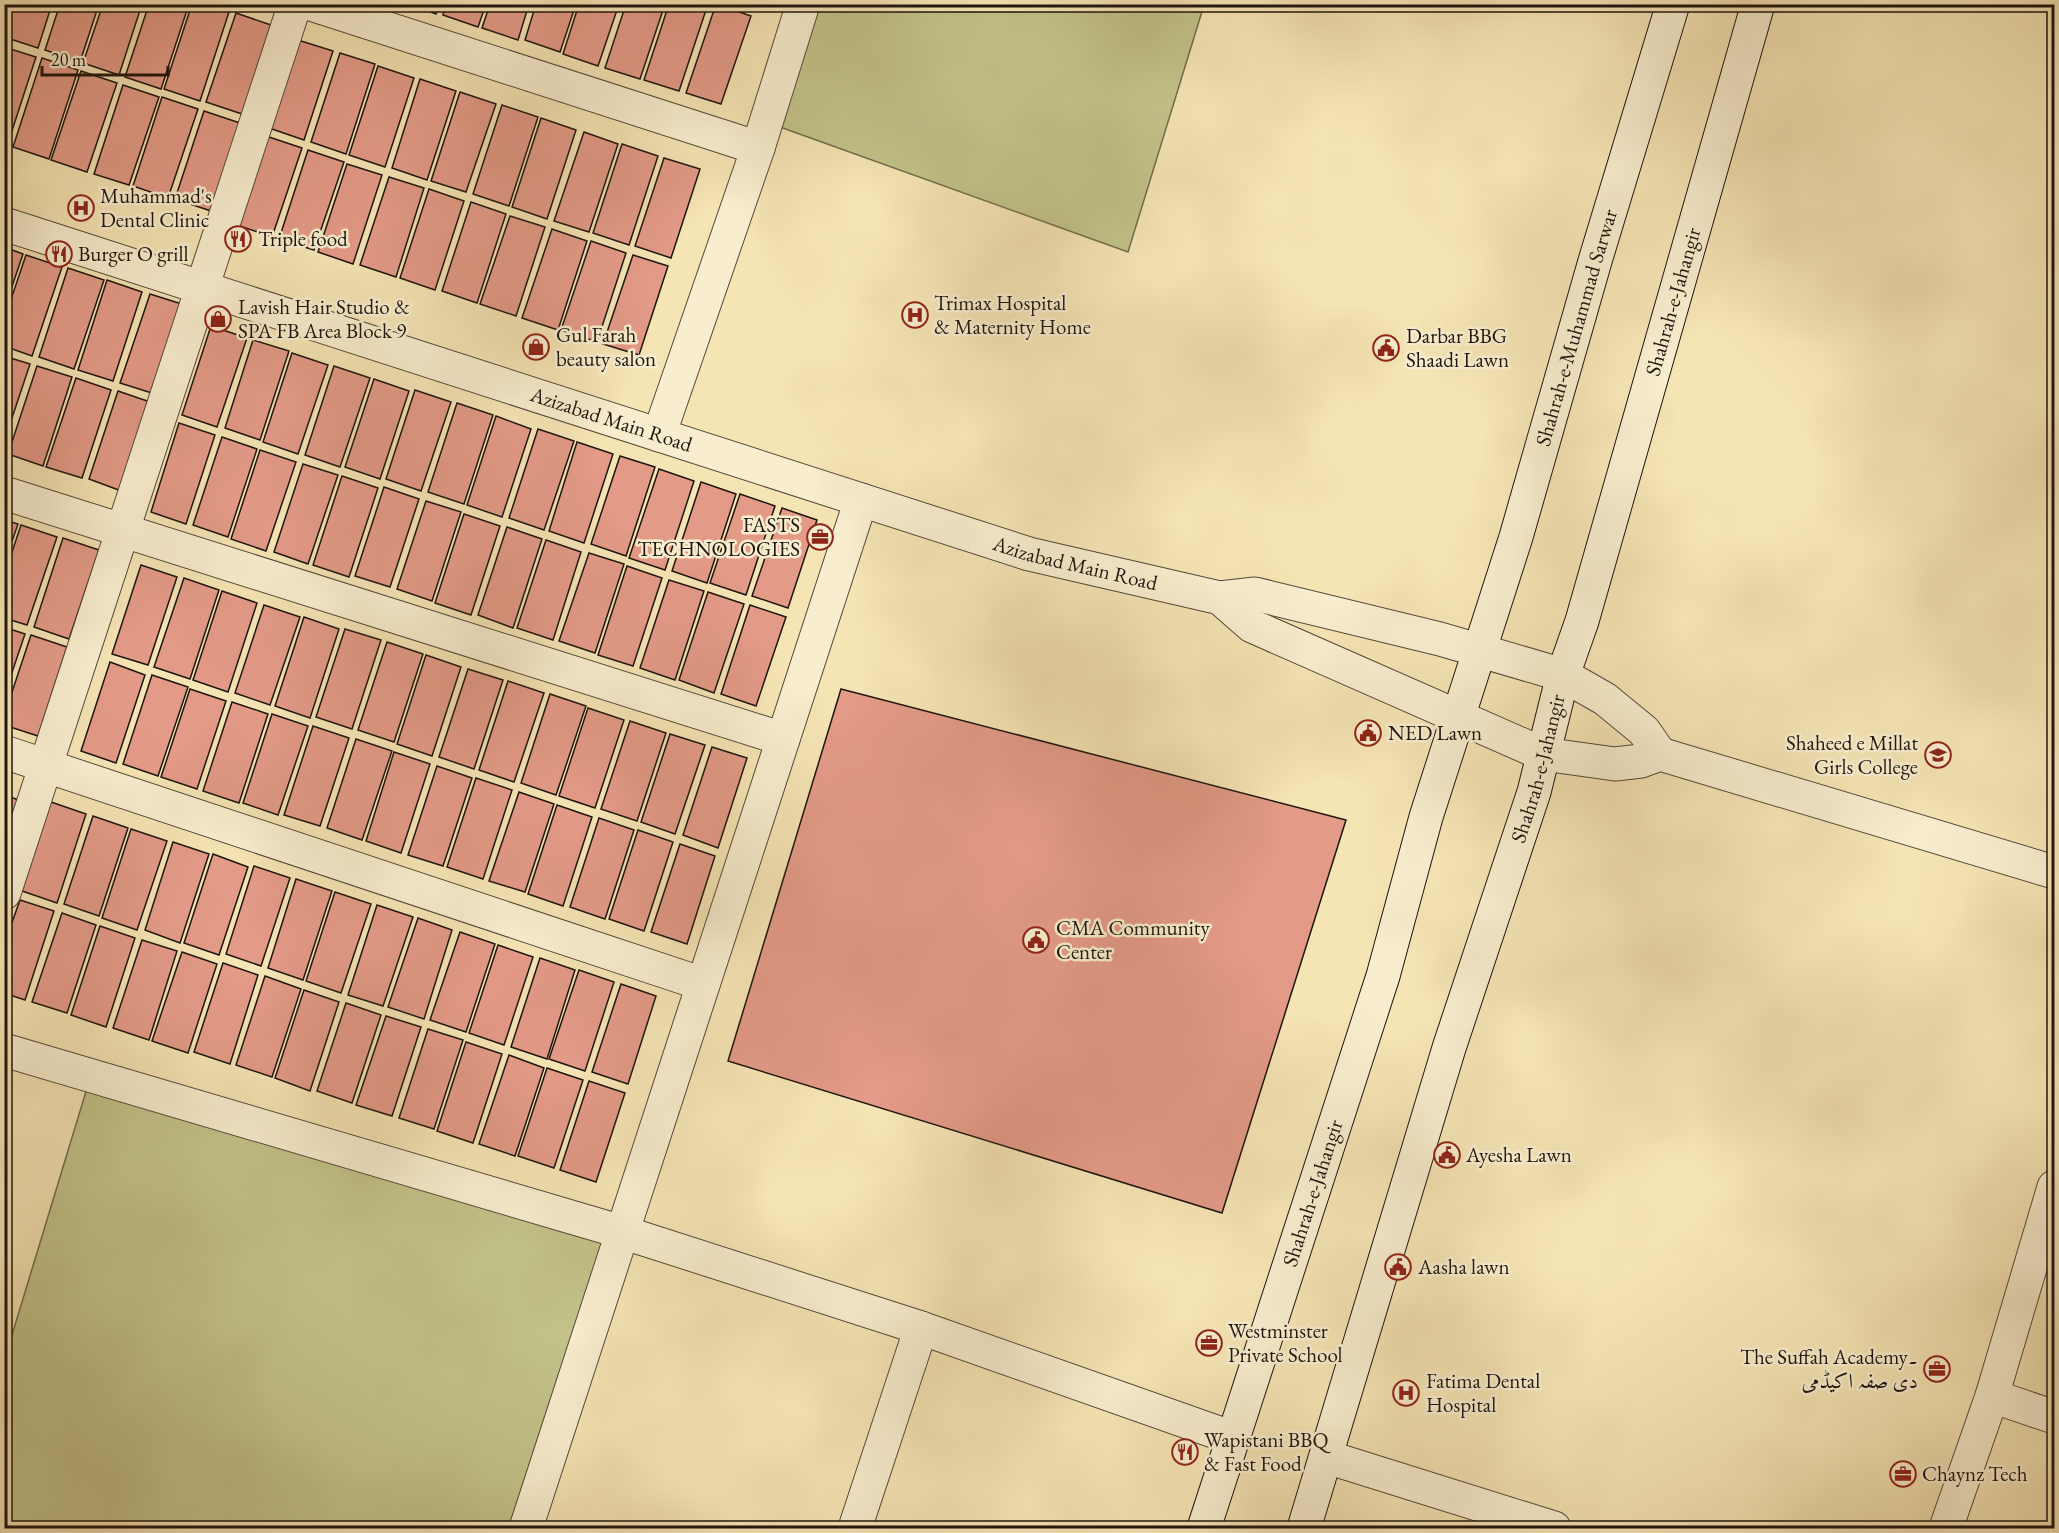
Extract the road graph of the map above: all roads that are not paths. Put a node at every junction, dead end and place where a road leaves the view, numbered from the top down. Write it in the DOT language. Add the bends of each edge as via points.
graph roads {
  1 [pos="295,4"];
  2 [pos="311,4"];
  3 [pos="803,4"];
  4 [pos="1673,4"];
  5 [pos="1758,4"];
  6 [pos="758,148"];
  7 [pos="4,224"];
  8 [pos="202,287"];
  9 [pos="659,435"];
  10 [pos="4,493"];
  11 [pos="861,500"];
  12 [pos="123,530"];
  13 [pos="1220,598"];
  14 [pos="1480,650"];
  15 [pos="1563,675"];
  16 [pos="1458,718"];
  17 [pos="783,739"];
  18 [pos="4,752"];
  19 [pos="1544,754"];
  20 [pos="1660,754"];
  21 [pos="46,766"];
  22 [pos="2055,872"];
  23 [pos="4,893"];
  24 [pos="703,984"];
  25 [pos="4,1050"];
  26 [pos="2055,1186"];
  27 [pos="622,1232"];
  28 [pos="921,1328"];
  29 [pos="1992,1396"];
  30 [pos="2055,1417"];
  31 [pos="1233,1438"];
  32 [pos="1327,1457"];
  33 [pos="526,1528"];
  34 [pos="855,1528"];
  35 [pos="1204,1528"];
  36 [pos="1304,1528"];
  37 [pos="1554,1528"];
  38 [pos="1946,1528"];
  1 -- 8 [label="street"];
  2 -- 6 [label="street"];
  3 -- 6 [label="street"];
  4 -- 14 [label="street, Shahrah-e-Muhammad Sarwar"];
  5 -- 15 [label="street, Shahrah-e-Jahangir" via="1582,621"];
  6 -- 9 [label="street"];
  7 -- 8 [label="street, Azizabad Main Road"];
  8 -- 9 [label="street, Azizabad Main Road"];
  8 -- 12 [label="street"];
  9 -- 11 [label="street, Azizabad Main Road"];
  10 -- 12 [label="street"];
  11 -- 13 [label="street, Azizabad Main Road" via="1029,554"];
  11 -- 17 [label="street"];
  12 -- 17 [label="street"];
  12 -- 21 [label="street"];
  13 -- 14 [label="street, Azizabad Main Road" via="1255,594"];
  13 -- 16 [label="street, Azizabad Main Road" via="1252,626"];
  14 -- 15 [label="street, Azizabad Main Road"];
  14 -- 16 [label="street, Shahrah-e-Jahangir"];
  15 -- 19 [label="street, Shahrah-e-Jahangir"];
  15 -- 20 [label="street, Azizabad Main Road" via="1605,699 1644,731"];
  16 -- 19 [label="street, Azizabad Main Road"];
  16 -- 31 [label="street, Shahrah-e-Jahangir" via="1426,817 1383,976"];
  17 -- 24 [label="street"];
  18 -- 21 [label="street"];
  19 -- 20 [label="street, Azizabad Main Road" via="1615,764"];
  19 -- 32 [label="street, Shahrah-e-Jahangir" via="1449,1048"];
  20 -- 22 [label="street"];
  21 -- 23 [label="street"];
  21 -- 24 [label="street"];
  24 -- 27 [label="street"];
  25 -- 27 [label="street"];
  26 -- 29 [label="street"];
  27 -- 28 [label="street"];
  27 -- 33 [label="street"];
  28 -- 31 [label="street"];
  28 -- 34 [label="street"];
  29 -- 30 [label="street"];
  29 -- 38 [label="street"];
  31 -- 35 [label="street, Shahrah-e-Jahangir"];
  32 -- 36 [label="street, Shahrah-e-Jahangir"];
  32 -- 37 [label="street"];
}
